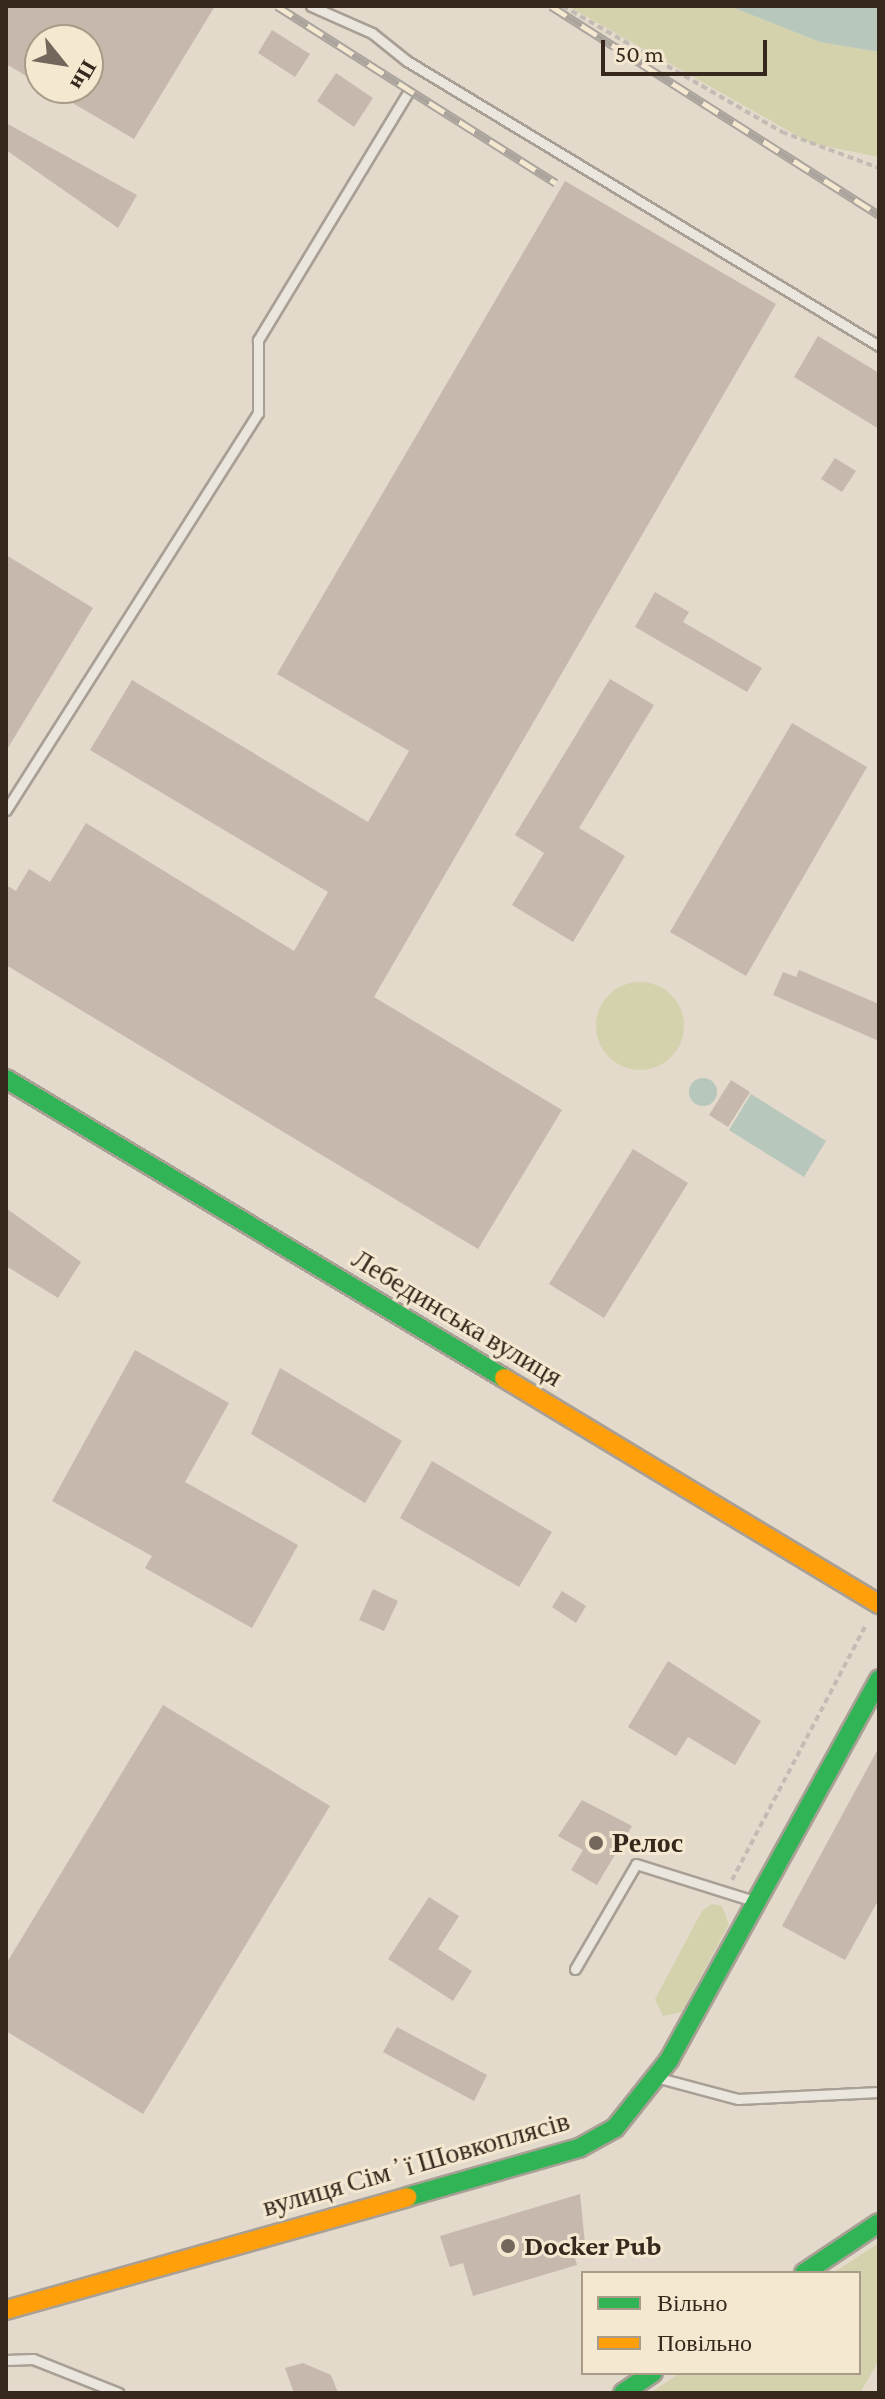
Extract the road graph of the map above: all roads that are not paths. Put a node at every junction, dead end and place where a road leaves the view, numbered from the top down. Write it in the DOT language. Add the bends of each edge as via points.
graph roads {
  1 [pos="311,6"];
  2 [pos="407,94"];
  3 [pos="879,346"];
  4 [pos="6,810"];
  5 [pos="6,1079"];
  6 [pos="879,1604"];
  7 [pos="879,1679"];
  8 [pos="757,1902"];
  9 [pos="575,1969"];
  10 [pos="659,2078"];
  11 [pos="879,2092"];
  12 [pos="879,2223"];
  13 [pos="807,2271"];
  14 [pos="6,2311"];
  15 [pos="6,2360"];
  16 [pos="650,2375"];
  17 [pos="119,2393"];
  18 [pos="623,2393"];
  1 -- 3 [label="lane" via="372,33 407,61"];
  2 -- 4 [label="lane" via="258,340 258,413"];
  5 -- 6 [label="street, Лебединська вулиця"];
  7 -- 8 [label="street, вулиця Сімʼї Шовкоплясів"];
  8 -- 9 [label="lane" via="636,1864"];
  8 -- 10 [label="street, вулиця Сімʼї Шовкоплясів"];
  10 -- 11 [label="lane" via="738,2099"];
  10 -- 14 [label="street, вулиця Сімʼї Шовкоплясів" via="615,2128 579,2148"];
  12 -- 13 [label="street"];
  15 -- 17 [label="lane" via="33,2359"];
  16 -- 18 [label="street"];
}
